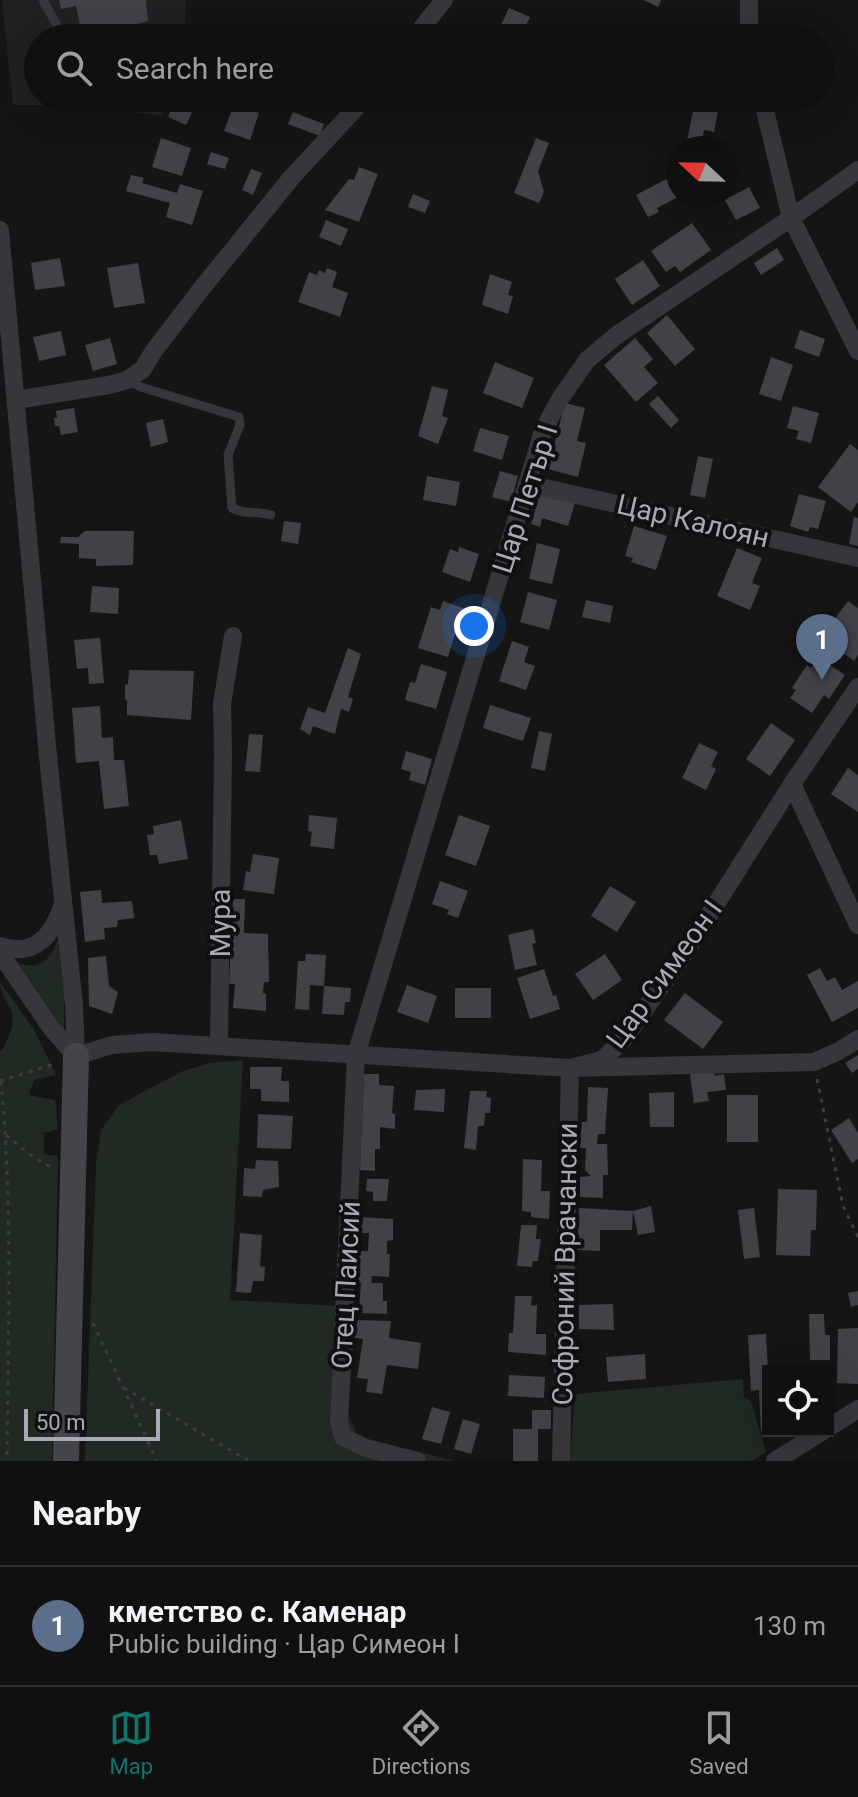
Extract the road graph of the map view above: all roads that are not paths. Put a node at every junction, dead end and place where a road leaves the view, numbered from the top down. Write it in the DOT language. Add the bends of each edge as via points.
graph roads {
  1 [pos="43,0"];
  2 [pos="444,0"];
  3 [pos="749,0"];
  4 [pos="56,24"];
  5 [pos="425,24"];
  6 [pos="749,24"];
  7 [pos="352,112"];
  8 [pos="765,112"];
  9 [pos="858,170"];
  10 [pos="791,218"];
  11 [pos="0,230"];
  12 [pos="858,351"];
  13 [pos="127,380"];
  14 [pos="16,400"];
  15 [pos="527,484"];
  16 [pos="271,515"];
  17 [pos="858,558"];
  18 [pos="233,636"];
  19 [pos="858,687"];
  20 [pos="792,784"];
  21 [pos="64,902"];
  22 [pos="858,925"];
  23 [pos="0,946"];
  24 [pos="0,953"];
  25 [pos="858,1039"];
  26 [pos="219,1045"];
  27 [pos="356,1055"];
  28 [pos="76,1056"];
  29 [pos="570,1068"];
  30 [pos="858,1409"];
  31 [pos="834,1424"];
  32 [pos="813,1437"];
  33 [pos="66,1461"];
  34 [pos="417,1461"];
  35 [pos="561,1461"];
  36 [pos="775,1461"];
  1 -- 4 [label="lane"];
  2 -- 5 [label="street"];
  3 -- 6 [label="street"];
  7 -- 13 [label="street" via="292,177 143,369"];
  8 -- 10 [label="street"];
  9 -- 10 [label="street, Цар Петър I"];
  10 -- 12 [label="street"];
  10 -- 15 [label="street, Цар Петър I" via="587,360 543,431"];
  11 -- 14 [label="street"];
  13 -- 14 [label="street"];
  13 -- 16 [label="lane" via="239,417 228,455 232,508"];
  14 -- 21 [label="street"];
  15 -- 17 [label="street, Цар Калоян"];
  15 -- 27 [label="street, Цар Петър I"];
  18 -- 26 [label="street, Мура" via="222,704"];
  19 -- 20 [label="street, Цар Симеон I"];
  20 -- 22 [label="street"];
  20 -- 29 [label="street, Цар Симеон I" via="624,1039 602,1060"];
  21 -- 23 [label="street" via="57,922 38,943 26,949"];
  21 -- 28 [label="street"];
  24 -- 28 [label="street"];
  25 -- 29 [label="street" via="814,1062"];
  26 -- 27 [label="street, Цар Симеон I"];
  26 -- 28 [label="street, Цар Симеон I" via="112,1045"];
  27 -- 29 [label="street, Цар Симеон I"];
  27 -- 34 [label="street, Отец Паисий" via="339,1422 343,1437 355,1444"];
  28 -- 33 [label="street"];
  29 -- 35 [label="street, Софроний Врачански"];
  30 -- 31 [label="street"];
  32 -- 36 [label="street"];
}
